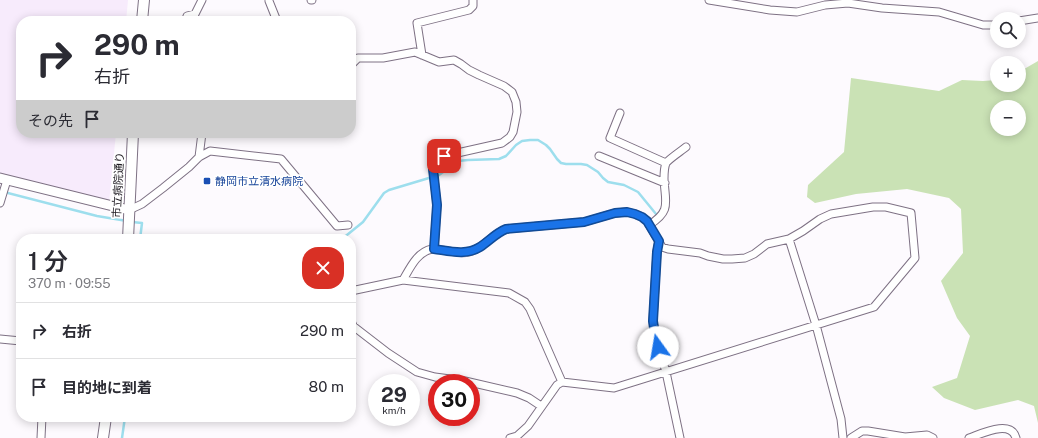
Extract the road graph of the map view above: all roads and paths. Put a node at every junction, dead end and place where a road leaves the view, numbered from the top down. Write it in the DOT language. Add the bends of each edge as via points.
graph roads {
  1 [pos="144,0"];
  2 [pos="202,0"];
  3 [pos="261,0"];
  4 [pos="271,0"];
  5 [pos="473,0"];
  6 [pos="709,0"];
  7 [pos="142,16"];
  8 [pos="187,16"];
  9 [pos="276,16"];
  10 [pos="1038,18"];
  11 [pos="1026,20"];
  12 [pos="990,24"];
  13 [pos="422,55"];
  14 [pos="356,60"];
  15 [pos="620,113"];
  16 [pos="133,138"];
  17 [pos="202,138"];
  18 [pos="686,148"];
  19 [pos="599,156"];
  20 [pos="200,157"];
  21 [pos="666,162"];
  22 [pos="4,179"];
  23 [pos="664,183"];
  24 [pos="0,204"];
  25 [pos="129,210"];
  26 [pos="348,225"];
  27 [pos="649,225"];
  28 [pos="128,234"];
  29 [pos="789,239"];
  30 [pos="659,241"];
  31 [pos="434,249"];
  32 [pos="402,280"];
  33 [pos="356,290"];
  34 [pos="816,325"];
  35 [pos="356,328"];
  36 [pos="0,339"];
  37 [pos="16,341"];
  38 [pos="666,372"];
  39 [pos="562,382"];
  40 [pos="541,406"];
  41 [pos="42,422"];
  42 [pos="105,422"];
  43 [pos="41,438"];
  44 [pos="103,438"];
  45 [pos="510,438"];
  46 [pos="680,438"];
  47 [pos="843,438"];
  48 [pos="851,438"];
  49 [pos="933,438"];
  50 [pos="969,438"];
  51 [pos="1016,438"];
  1 -- 7 [label="main road"];
  2 -- 8 [label="street" via="195,14"];
  3 -- 4 [label="street"];
  4 -- 9 [label="street"];
  5 -- 13 [label="street" via="473,6 469,10 417,23"];
  6 -- 12 [label="street" via="797,12 825,5 848,4 939,12"];
  10 -- 11 [label="street"];
  13 -- 14 [label="street" via="415,52"];
  13 -- 31 [label="street" via="439,62 454,60 504,86 512,92 517,112 513,132 506,141 444,156 435,162 433,169 437,205"];
  15 -- 21 [label="street" via="610,138"];
  16 -- 25 [label="main road, 市立病院通り"];
  17 -- 20 [label="street"];
  18 -- 21 [label="street"];
  19 -- 23 [label="street"];
  20 -- 25 [label="street" via="164,188"];
  20 -- 26 [label="street" via="210,152 281,159 337,226"];
  21 -- 23 [label="street"];
  22 -- 24 [label="street"];
  22 -- 25 [label="street"];
  23 -- 27 [label="street" via="666,208 659,219"];
  25 -- 28 [label="main road, 市立病院通り"];
  27 -- 30 [label="street"];
  27 -- 31 [label="street" via="635,214 615,213 584,222 506,229 469,252"];
  29 -- 30 [label="street" via="767,244 745,258 732,259 668,250 662,247"];
  29 -- 34 [label="street"];
  29 -- 34 [label="street" via="820,219 841,211 886,207 910,213 915,258 874,307"];
  30 -- 38 [label="street" via="653,321"];
  31 -- 32 [label="street" via="423,253"];
  32 -- 33 [label="street"];
  32 -- 39 [label="street" via="509,293 525,302 530,308"];
  34 -- 38 [label="street"];
  34 -- 47 [label="street" via="841,419"];
  35 -- 40 [label="street" via="417,372 517,393"];
  36 -- 37 [label="street"];
  38 -- 39 [label="street" via="614,388"];
  38 -- 46 [label="street"];
  39 -- 40 [label="street"];
  40 -- 45 [label="street" via="528,426 517,436"];
  41 -- 43 [label="street"];
  42 -- 44 [label="main road"];
  48 -- 49 [label="street" via="862,431 905,437 927,435"];
  50 -- 51 [label="street" via="999,428 1010,430"];
}
